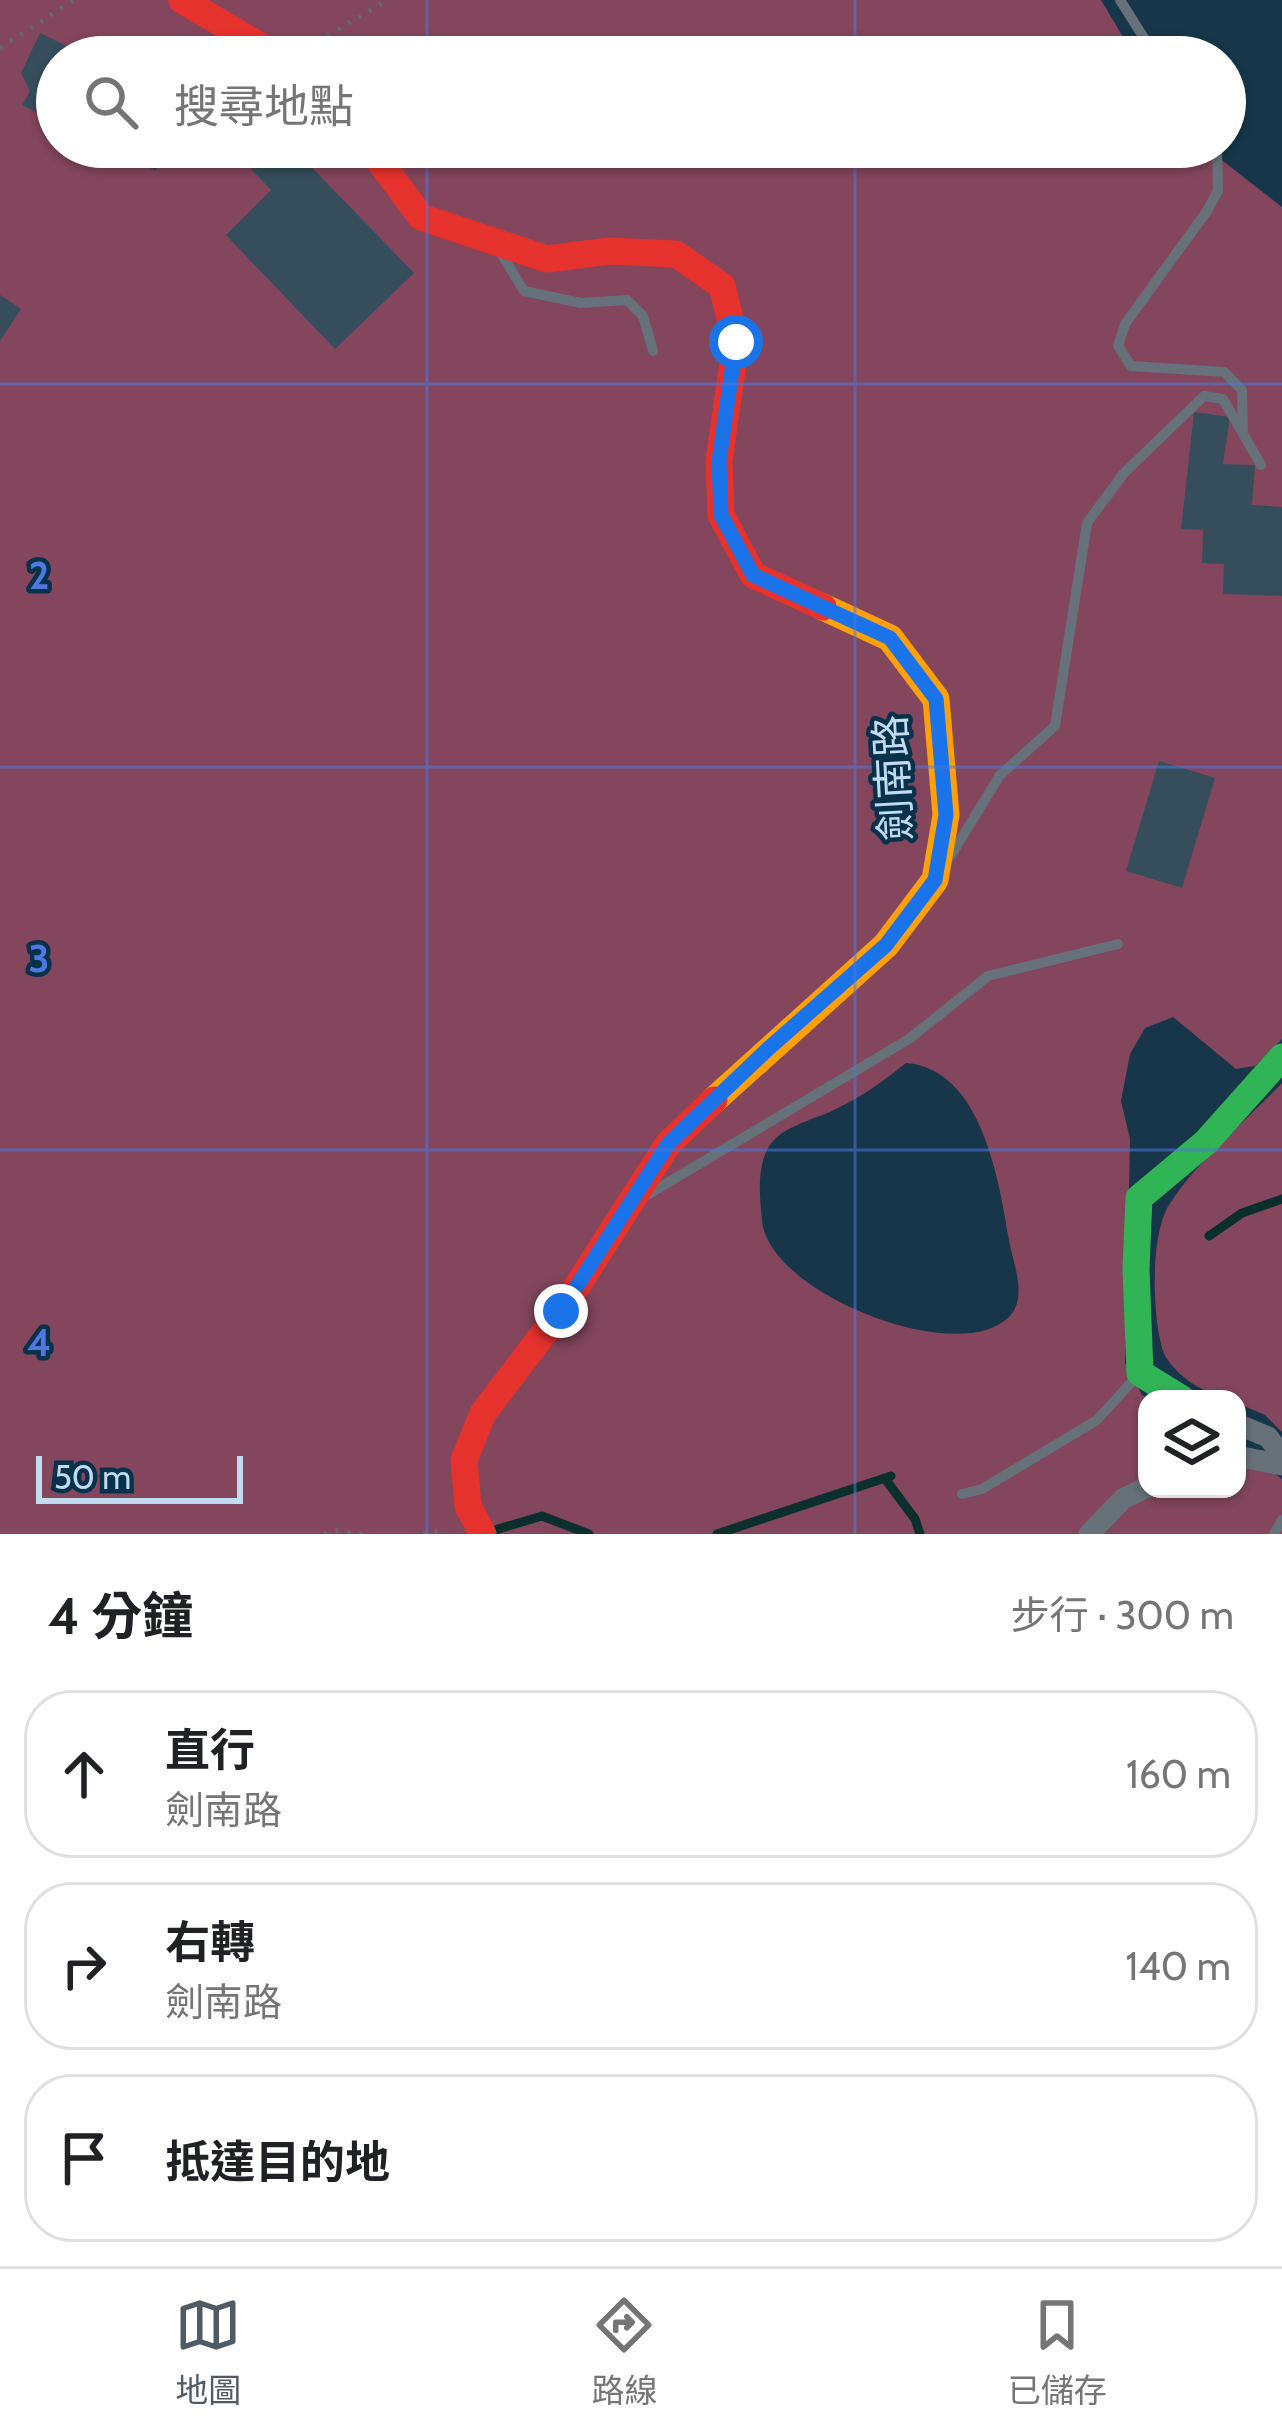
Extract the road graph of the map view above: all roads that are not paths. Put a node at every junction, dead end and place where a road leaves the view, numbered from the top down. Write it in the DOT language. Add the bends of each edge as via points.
graph roads {
  1 [pos="182,0"];
  2 [pos="1120,0"];
  3 [pos="243,36"];
  4 [pos="1143,36"];
  5 [pos="385,168"];
  6 [pos="1217,168"];
  7 [pos="492,239"];
  8 [pos="653,351"];
  9 [pos="1244,434"];
  10 [pos="1261,464"];
  11 [pos="935,880"];
  12 [pos="1118,944"];
  13 [pos="1282,1057"];
  14 [pos="628,1206"];
  15 [pos="1140,1373"];
  16 [pos="1167,1390"];
  17 [pos="1246,1428"];
  18 [pos="1282,1454"];
  19 [pos="1246,1458"];
  20 [pos="1282,1465"];
  21 [pos="1138,1492"];
  22 [pos="962,1494"];
  23 [pos="1282,1520"];
  24 [pos="480,1530"];
  25 [pos="1089,1534"];
  26 [pos="1274,1534"];
  1 -- 3 [label="street"];
  2 -- 4 [label="lane"];
  5 -- 7 [label="street, 劍南路" via="421,217"];
  6 -- 9 [label="lane" via="1208,211 1125,324 1118,346 1131,366 1224,372 1242,390"];
  7 -- 8 [label="lane" via="524,291 581,303 627,300 643,316"];
  7 -- 11 [label="street, 劍南路" via="547,259 676,254 722,286 736,342 719,461 721,515 753,575 890,638 936,699 946,815"];
  9 -- 10 [label="lane"];
  9 -- 11 [label="lane" via="1223,399 1204,396 1124,473 1088,523 1055,726 1000,775"];
  11 -- 14 [label="street, 劍南路" via="886,945 668,1144"];
  12 -- 14 [label="lane" via="988,976 909,1039"];
  13 -- 15 [label="street" via="1206,1142 1139,1198"];
  14 -- 24 [label="street, 劍南路" via="483,1413 464,1460"];
  15 -- 16 [label="street"];
  15 -- 22 [label="lane" via="1097,1420"];
  17 -- 18 [label="street"];
  19 -- 20 [label="street"];
  21 -- 25 [label="street"];
  23 -- 26 [label="lane"];
}
